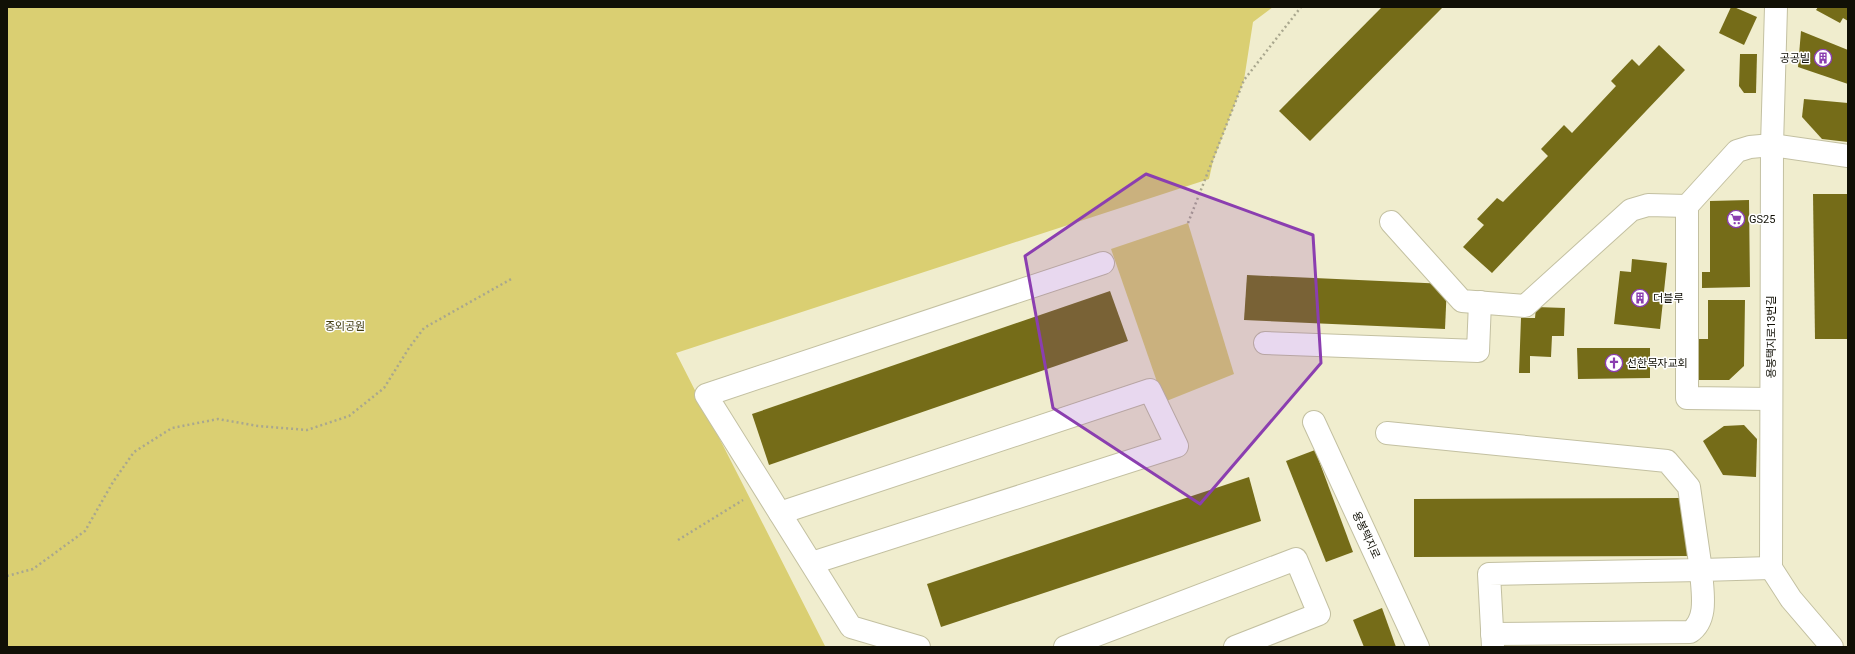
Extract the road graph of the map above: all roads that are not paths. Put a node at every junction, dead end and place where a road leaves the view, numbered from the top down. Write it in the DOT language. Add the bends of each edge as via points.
graph roads {
  1 [pos="1776,7"];
  2 [pos="1772,145"];
  3 [pos="1848,156"];
  4 [pos="1687,206"];
  5 [pos="1391,222"];
  6 [pos="1103,263"];
  7 [pos="1480,302"];
  8 [pos="1265,343"];
  9 [pos="1771,399"];
  10 [pos="1314,422"];
  11 [pos="1387,433"];
  12 [pos="780,513"];
  13 [pos="812,563"];
  14 [pos="1771,568"];
  15 [pos="1701,570"];
  16 [pos="1493,640"];
  17 [pos="919,647"];
  18 [pos="1065,647"];
  19 [pos="1235,647"];
  20 [pos="1418,647"];
  21 [pos="1832,647"];
  1 -- 2 [label="street, 용봉택지로13번길"];
  2 -- 3 [label="street"];
  2 -- 4 [label="street" via="1737,151"];
  2 -- 9 [label="street, 용봉택지로13번길"];
  4 -- 7 [label="street" via="1648,205 1631,210 1525,306"];
  4 -- 9 [label="street" via="1687,398"];
  5 -- 7 [label="street" via="1462,301"];
  6 -- 12 [label="street" via="706,395"];
  7 -- 8 [label="street" via="1478,351"];
  9 -- 14 [label="street, 용봉택지로13번길"];
  10 -- 20 [label="street, 용봉택지로"];
  11 -- 15 [label="street" via="1668,461 1689,487"];
  12 -- 13 [label="street"];
  12 -- 13 [label="street" via="1150,390 1177,446"];
  13 -- 17 [label="street" via="851,627"];
  14 -- 15 [label="street"];
  14 -- 21 [label="street" via="1791,599"];
  15 -- 16 [label="street" via="1703,612 1697,627 1690,632"];
  15 -- 16 [label="street" via="1489,574"];
  18 -- 19 [label="street" via="1296,559 1319,614"];
}
